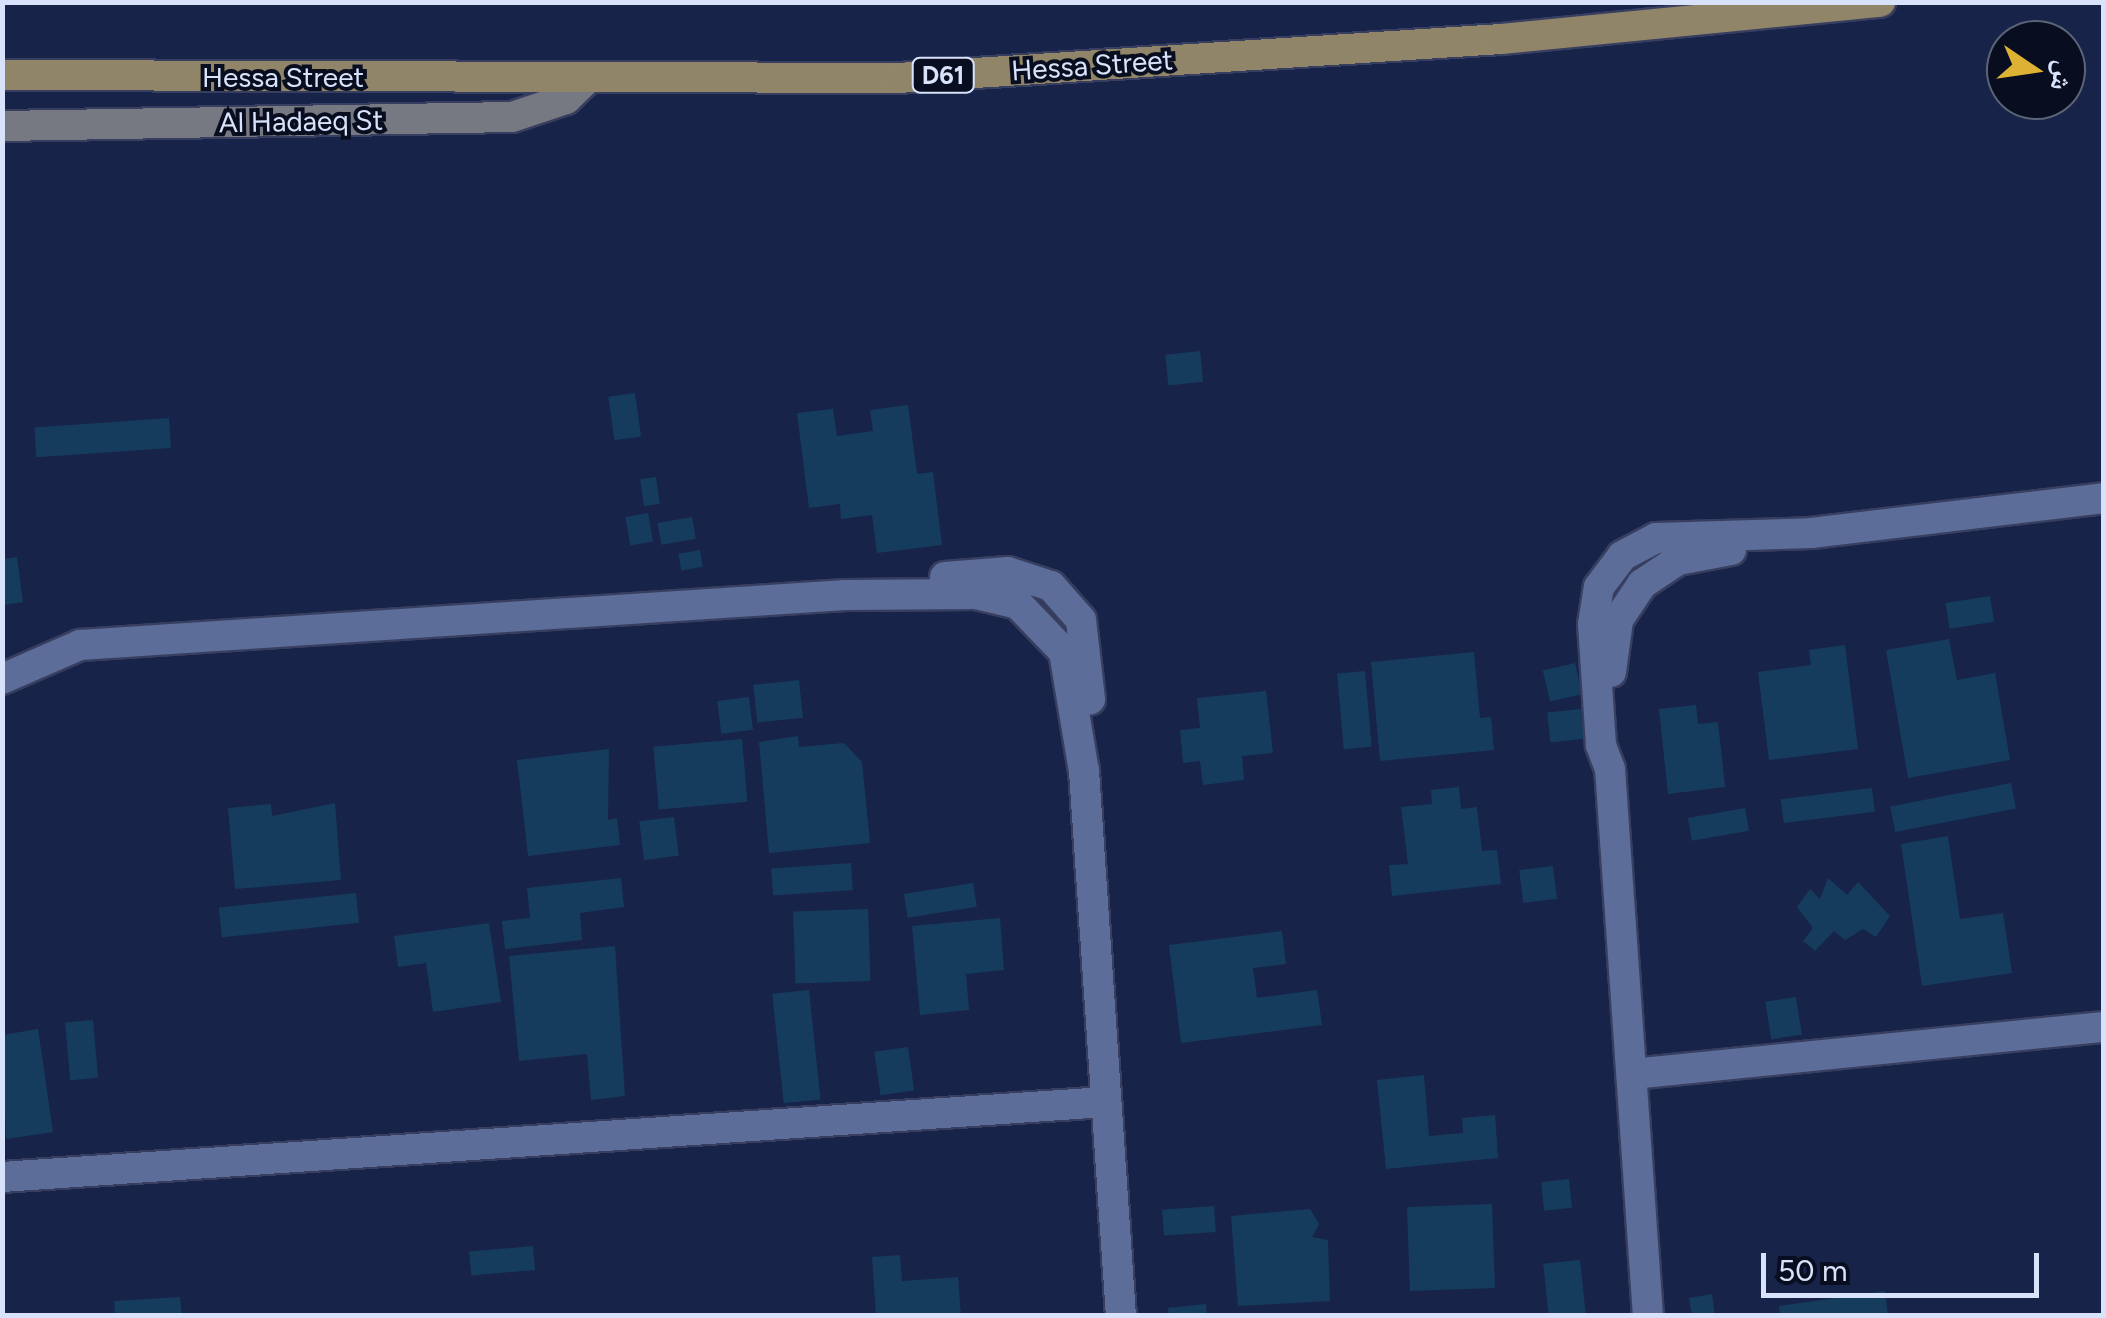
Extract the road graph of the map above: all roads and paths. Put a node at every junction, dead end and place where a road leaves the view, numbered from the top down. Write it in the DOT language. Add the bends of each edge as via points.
graph roads {
  1 [pos="1880,2"];
  2 [pos="2,76"];
  3 [pos="587,79"];
  4 [pos="2,126"];
  5 [pos="2104,498"];
  6 [pos="2,679"];
  7 [pos="2104,1027"];
  8 [pos="1632,1074"];
  9 [pos="1106,1102"];
  10 [pos="2,1177"];
  11 [pos="1121,1316"];
  12 [pos="1648,1316"];
  1 -- 3 [label="main road, Hessa Street / D61" via="1501,40 898,78"];
  2 -- 3 [label="main road, Hessa Street / D61"];
  3 -- 4 [label="street, Al Hadaeq St" via="566,99 512,117"];
  5 -- 8 [label="street" via="1811,533 1656,538 1609,570 1593,624"];
  6 -- 9 [label="street" via="80,645 845,594 874,582 1008,572 1052,586 1087,643 1092,740 1084,771"];
  7 -- 8 [label="street"];
  8 -- 12 [label="street"];
  9 -- 10 [label="street"];
  9 -- 11 [label="street"];
}
